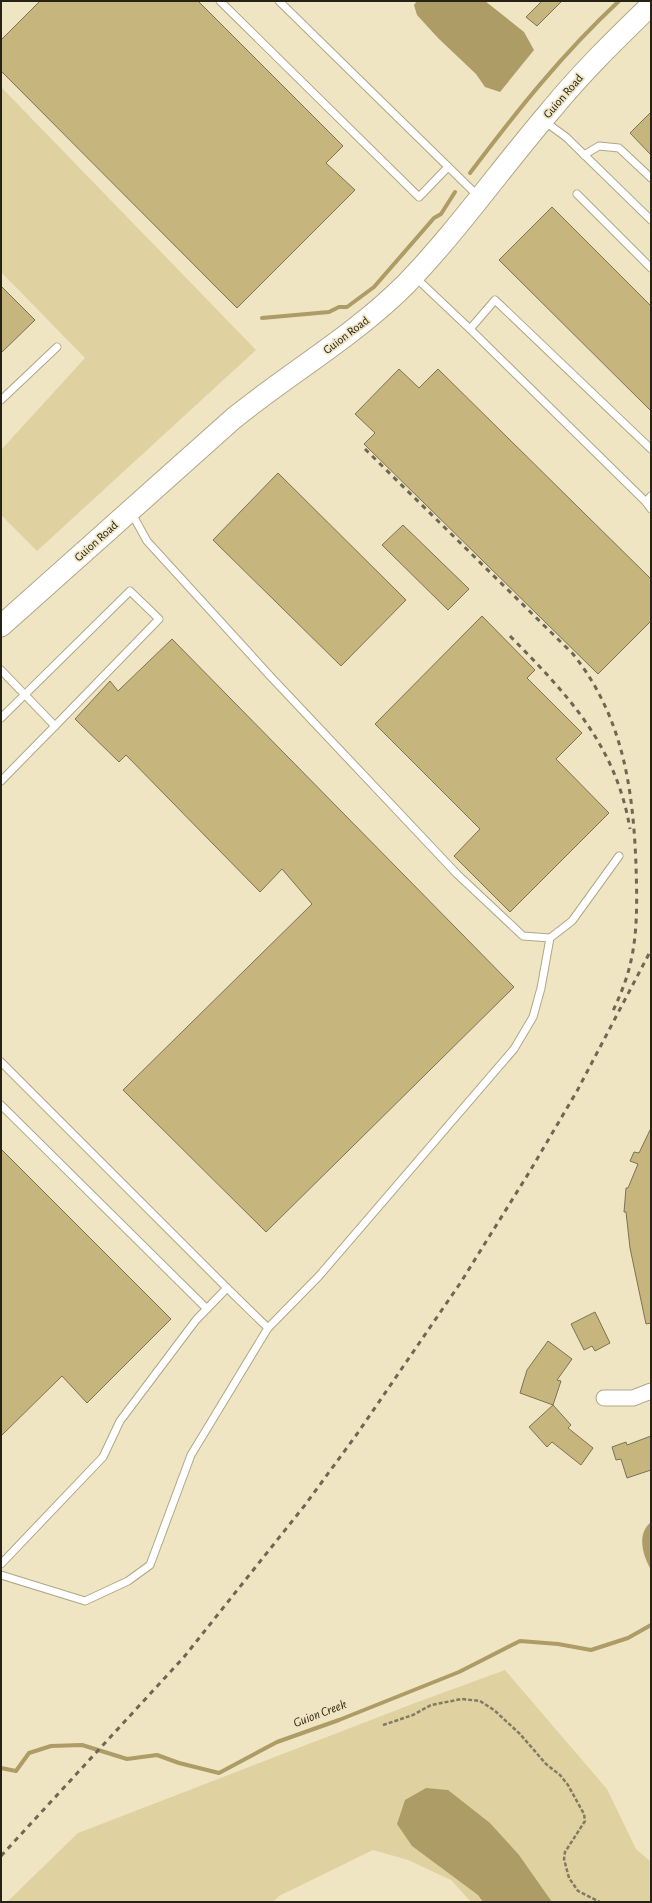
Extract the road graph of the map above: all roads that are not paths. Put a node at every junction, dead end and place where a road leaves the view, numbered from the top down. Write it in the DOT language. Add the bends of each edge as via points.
graph roads {
  1 [pos="220,1"];
  2 [pos="279,1"];
  3 [pos="651,5"];
  4 [pos="543,119"];
  5 [pos="584,155"];
  6 [pos="448,167"];
  7 [pos="651,178"];
  8 [pos="577,194"];
  9 [pos="479,197"];
  10 [pos="651,220"];
  11 [pos="651,268"];
  12 [pos="413,276"];
  13 [pos="470,329"];
  14 [pos="57,347"];
  15 [pos="1,400"];
  16 [pos="651,449"];
  17 [pos="648,499"];
  18 [pos="651,509"];
  19 [pos="130,511"];
  20 [pos="1,626"];
  21 [pos="1,670"];
  22 [pos="26,694"];
  23 [pos="1,718"];
  24 [pos="55,726"];
  25 [pos="1,781"];
  26 [pos="618,856"];
  27 [pos="550,938"];
  28 [pos="1,1062"];
  29 [pos="1,1105"];
  30 [pos="227,1288"];
  31 [pos="207,1309"];
  32 [pos="268,1328"];
  33 [pos="651,1391"];
  34 [pos="604,1398"];
  35 [pos="1,1564"];
  36 [pos="1,1575"];
  1 -- 6 [label="lane" via="419,197"];
  2 -- 6 [label="lane"];
  3 -- 4 [label="street, Guion Road" via="591,64"];
  4 -- 5 [label="lane"];
  4 -- 9 [label="street, Guion Road"];
  5 -- 7 [label="lane" via="599,146 619,148"];
  5 -- 10 [label="lane"];
  6 -- 9 [label="lane"];
  8 -- 11 [label="lane"];
  9 -- 12 [label="street, Guion Road"];
  12 -- 13 [label="lane"];
  12 -- 19 [label="street, Guion Road" via="353,331 234,418"];
  13 -- 16 [label="lane" via="495,300"];
  13 -- 17 [label="lane"];
  14 -- 15 [label="lane"];
  17 -- 18 [label="lane"];
  19 -- 20 [label="street, Guion Road"];
  19 -- 27 [label="lane" via="147,541 457,874 524,936"];
  21 -- 22 [label="lane"];
  22 -- 23 [label="lane"];
  22 -- 24 [label="lane"];
  22 -- 24 [label="lane" via="130,591 159,619"];
  24 -- 25 [label="lane"];
  26 -- 27 [label="lane" via="572,921"];
  27 -- 32 [label="lane" via="533,1017 514,1049 324,1270"];
  28 -- 30 [label="lane"];
  29 -- 31 [label="lane"];
  30 -- 31 [label="lane"];
  30 -- 32 [label="lane"];
  31 -- 35 [label="lane" via="120,1421 103,1457"];
  32 -- 36 [label="lane" via="191,1455 150,1565 128,1581 85,1601"];
  33 -- 34 [label="street" via="633,1398"];
}
